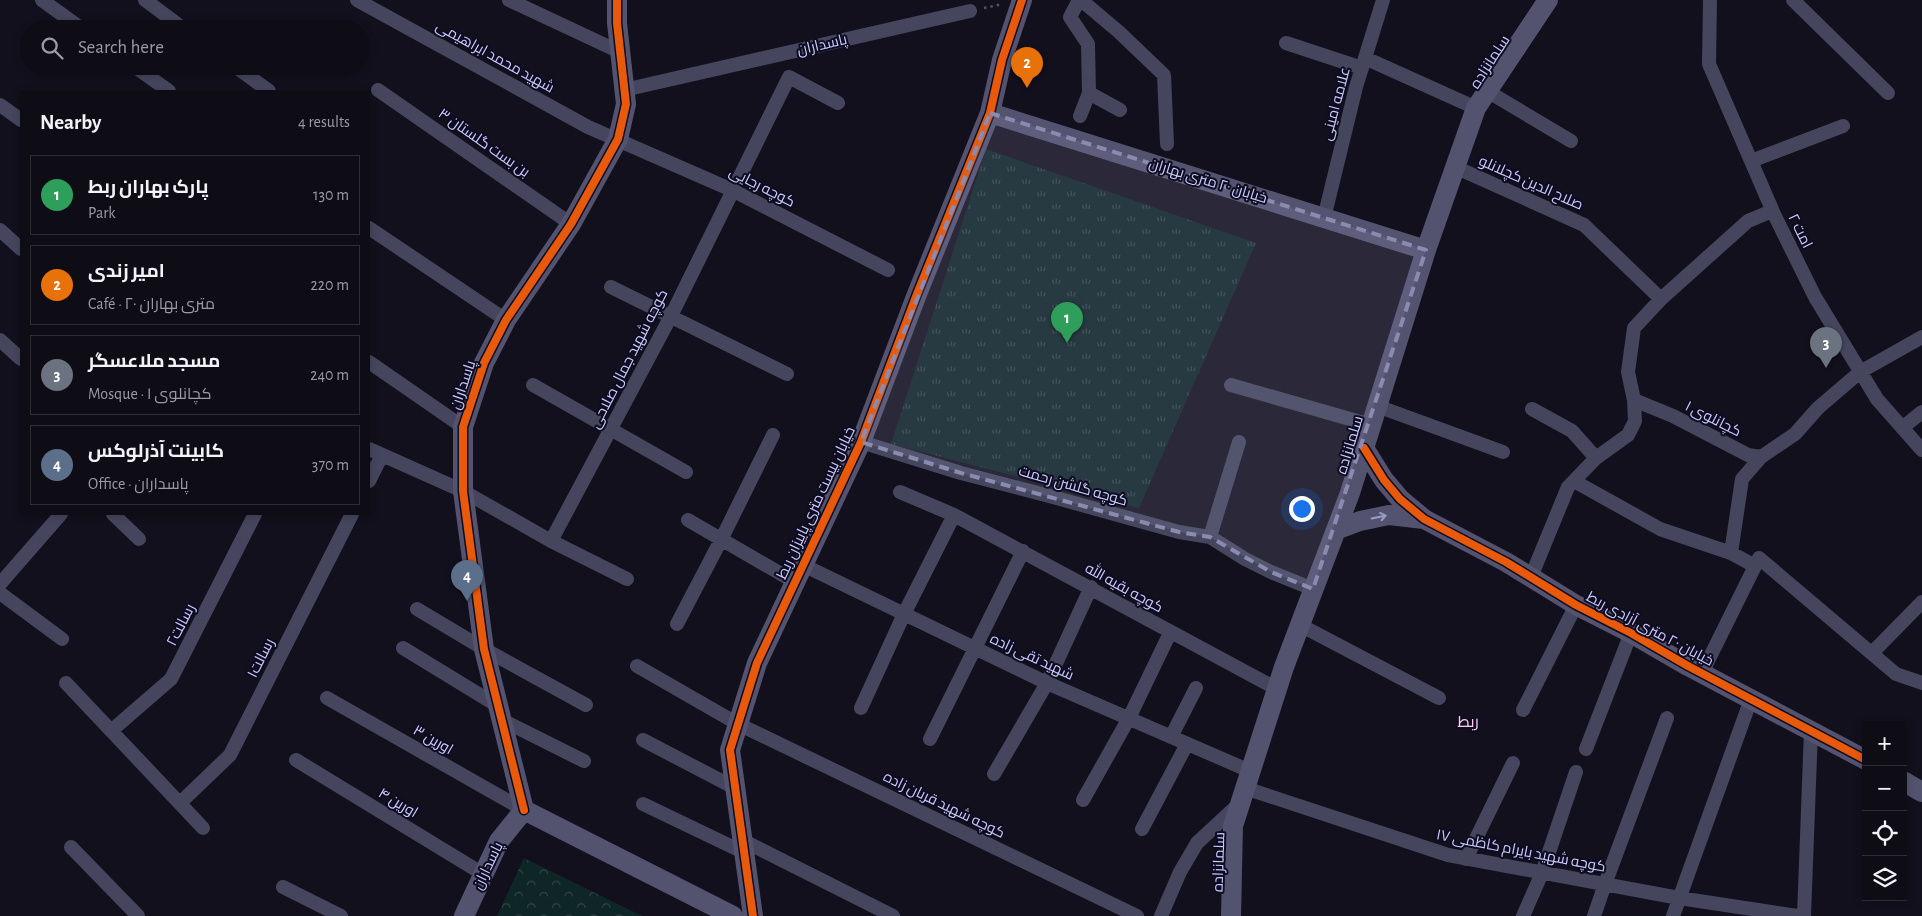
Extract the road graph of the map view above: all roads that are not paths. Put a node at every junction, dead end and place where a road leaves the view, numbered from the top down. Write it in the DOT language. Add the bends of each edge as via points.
graph roads {
  1 [pos="42,0"];
  2 [pos="146,0"];
  3 [pos="357,0"];
  4 [pos="509,0"];
  5 [pos="617,0"];
  6 [pos="1080,0"];
  7 [pos="1383,0"];
  8 [pos="1548,0"];
  9 [pos="1710,0"];
  10 [pos="1794,0"];
  11 [pos="1017,1"];
  12 [pos="970,11"];
  13 [pos="70,20"];
  14 [pos="172,20"];
  15 [pos="1286,44"];
  16 [pos="620,52"];
  17 [pos="1364,63"];
  18 [pos="147,75"];
  19 [pos="247,75"];
  20 [pos="168,90"];
  21 [pos="268,90"];
  22 [pos="378,90"];
  23 [pos="624,90"];
  24 [pos="1486,91"];
  25 [pos="1089,93"];
  26 [pos="1888,93"];
  27 [pos="838,103"];
  28 [pos="0,105"];
  29 [pos="1476,108"];
  30 [pos="1120,110"];
  31 [pos="990,112"];
  32 [pos="1080,116"];
  33 [pos="20,119"];
  34 [pos="1843,126"];
  35 [pos="618,139"];
  36 [pos="1570,141"];
  37 [pos="1167,144"];
  38 [pos="1751,161"];
  39 [pos="1455,167"];
  40 [pos="732,190"];
  41 [pos="1772,211"];
  42 [pos="1324,218"];
  43 [pos="571,224"];
  44 [pos="370,229"];
  45 [pos="0,230"];
  46 [pos="20,248"];
  47 [pos="1426,250"];
  48 [pos="888,270"];
  49 [pos="611,287"];
  50 [pos="1661,299"];
  51 [pos="671,316"];
  52 [pos="506,320"];
  53 [pos="1922,337"];
  54 [pos="0,340"];
  55 [pos="20,358"];
  56 [pos="370,363"];
  57 [pos="1860,372"];
  58 [pos="787,374"];
  59 [pos="533,385"];
  60 [pos="1231,385"];
  61 [pos="1634,400"];
  62 [pos="1377,406"];
  63 [pos="1532,409"];
  64 [pos="1922,412"];
  65 [pos="1371,425"];
  66 [pos="462,427"];
  67 [pos="1902,428"];
  68 [pos="611,429"];
  69 [pos="773,435"];
  70 [pos="861,442"];
  71 [pos="1238,442"];
  72 [pos="1364,448"];
  73 [pos="370,449"];
  74 [pos="1922,450"];
  75 [pos="1503,452"];
  76 [pos="382,455"];
  77 [pos="1761,457"];
  78 [pos="1596,458"];
  79 [pos="686,472"];
  80 [pos="370,479"];
  81 [pos="1574,481"];
  82 [pos="463,491"];
  83 [pos="900,492"];
  84 [pos="60,515"];
  85 [pos="114,515"];
  86 [pos="254,515"];
  87 [pos="351,515"];
  88 [pos="954,515"];
  89 [pos="688,520"];
  90 [pos="1424,520"];
  91 [pos="1336,530"];
  92 [pos="1210,537"];
  93 [pos="139,539"];
  94 [pos="721,540"];
  95 [pos="551,541"];
  96 [pos="1023,551"];
  97 [pos="1731,553"];
  98 [pos="1755,566"];
  99 [pos="799,574"];
  100 [pos="1530,577"];
  101 [pos="627,579"];
  102 [pos="0,584"];
  103 [pos="1091,588"];
  104 [pos="1313,589"];
  105 [pos="0,593"];
  106 [pos="1922,602"];
  107 [pos="1576,605"];
  108 [pos="417,608"];
  109 [pos="904,614"];
  110 [pos="677,624"];
  111 [pos="1300,625"];
  112 [pos="1170,633"];
  113 [pos="1631,633"];
  114 [pos="62,639"];
  115 [pos="403,648"];
  116 [pos="974,648"];
  117 [pos="484,649"];
  118 [pos="1872,653"];
  119 [pos="637,666"];
  120 [pos="1702,674"];
  121 [pos="1920,679"];
  122 [pos="66,684"];
  123 [pos="1047,684"];
  124 [pos="1196,688"];
  125 [pos="1277,689"];
  126 [pos="326,698"];
  127 [pos="1439,698"];
  128 [pos="1751,699"];
  129 [pos="586,705"];
  130 [pos="861,708"];
  131 [pos="1523,710"];
  132 [pos="500,713"];
  133 [pos="1129,718"];
  134 [pos="1667,718"];
  135 [pos="738,724"];
  136 [pos="1810,730"];
  137 [pos="111,731"];
  138 [pos="1171,737"];
  139 [pos="643,740"];
  140 [pos="930,740"];
  141 [pos="1187,744"];
  142 [pos="1586,749"];
  143 [pos="1862,758"];
  144 [pos="296,760"];
  145 [pos="584,761"];
  146 [pos="1513,763"];
  147 [pos="1576,772"];
  148 [pos="994,774"];
  149 [pos="1907,783"];
  150 [pos="1245,787"];
  151 [pos="735,788"];
  152 [pos="1922,792"];
  153 [pos="1083,800"];
  154 [pos="180,804"];
  155 [pos="643,804"];
  156 [pos="524,810"];
  157 [pos="203,828"];
  158 [pos="1142,829"];
  159 [pos="742,846"];
  160 [pos="72,847"];
  161 [pos="1466,859"];
  162 [pos="1542,873"];
  163 [pos="484,874"];
  164 [pos="1604,884"];
  165 [pos="283,887"];
  166 [pos="1679,898"];
  167 [pos="138,916"];
  168 [pos="341,916"];
  169 [pos="464,916"];
  170 [pos="734,916"];
  171 [pos="753,916"];
  172 [pos="893,916"];
  173 [pos="1136,916"];
  174 [pos="1161,916"];
  175 [pos="1230,916"];
  176 [pos="1523,916"];
  177 [pos="1594,916"];
  178 [pos="1673,916"];
  179 [pos="1798,916"];
  180 [pos="1804,916"];
  1 -- 13 [label="street"];
  2 -- 14 [label="street"];
  3 -- 35 [label="street, شهید محمد ابراهیمی" via="588,127"];
  4 -- 16 [label="street"];
  5 -- 16 [label="street, پاسداران"];
  6 -- 25 [label="street" via="1070,17 1088,44"];
  6 -- 37 [label="street" via="1164,74"];
  7 -- 17 [label="street, علامه امینی"];
  8 -- 24 [label="street, سلمانزاده"];
  9 -- 38 [label="street, امت ۲" via="1709,64"];
  10 -- 26 [label="street"];
  11 -- 31 [label="street, خیابان بیست متری پاییزان ربط"];
  12 -- 23 [label="street, پاسداران"];
  15 -- 17 [label="street"];
  16 -- 23 [label="street, پاسداران"];
  17 -- 29 [label="street"];
  17 -- 42 [label="street, علامه امینی"];
  18 -- 20 [label="street"];
  19 -- 21 [label="street"];
  22 -- 43 [label="street, بن بست گلستان ۳"];
  23 -- 35 [label="street, پاسداران" via="626,104"];
  24 -- 29 [label="street, سلمانزاده"];
  24 -- 36 [label="street"];
  25 -- 30 [label="street"];
  25 -- 32 [label="street"];
  27 -- 40 [label="street, کوچه شهید جمال صلاحی" via="789,77"];
  28 -- 33 [label="street"];
  29 -- 39 [label="street, سلمانزاده"];
  31 -- 42 [label="street, خیابان ۲۰ متری بهاران"];
  31 -- 70 [label="street, خیابان بیست متری پاییزان ربط"];
  34 -- 38 [label="street"];
  35 -- 40 [label="street, کوچه رجایی"];
  35 -- 43 [label="street, پاسداران"];
  38 -- 41 [label="street, امت ۲"];
  39 -- 47 [label="street, سلمانزاده"];
  39 -- 50 [label="street, صلاح الدین کچلانلو" via="1584,225"];
  40 -- 48 [label="street, کوچه رجایی"];
  40 -- 51 [label="street, کوچه شهید جمال صلاحی"];
  41 -- 50 [label="street" via="1748,221"];
  41 -- 57 [label="street, امت ۲" via="1815,297"];
  42 -- 47 [label="street, خیابان ۲۰ متری بهاران"];
  43 -- 52 [label="street, پاسداران"];
  44 -- 52 [label="street"];
  45 -- 46 [label="street"];
  47 -- 62 [label="street, سلمانزاده"];
  49 -- 51 [label="street"];
  50 -- 61 [label="street" via="1634,328 1628,372"];
  51 -- 58 [label="street"];
  51 -- 68 [label="street, کوچه شهید جمال صلاحی"];
  52 -- 66 [label="street, پاسداران" via="484,363"];
  53 -- 57 [label="street"];
  54 -- 55 [label="street"];
  56 -- 66 [label="street"];
  57 -- 67 [label="street, امت ۲" via="1877,399"];
  57 -- 77 [label="street" via="1818,408 1795,434"];
  59 -- 68 [label="street"];
  60 -- 65 [label="street"];
  61 -- 77 [label="street, کچانلوی ۱" via="1673,416 1748,455"];
  61 -- 78 [label="street" via="1635,421 1628,434"];
  62 -- 65 [label="street, سلمانزاده"];
  62 -- 75 [label="street"];
  63 -- 78 [label="street" via="1572,431"];
  64 -- 67 [label="street"];
  65 -- 72 [label="street, سلمانزاده"];
  66 -- 82 [label="street, پاسداران"];
  67 -- 74 [label="street, امت ۲"];
  68 -- 79 [label="street"];
  68 -- 95 [label="street, کوچه شهید جمال صلاحی"];
  69 -- 94 [label="street"];
  70 -- 92 [label="street, کوچه گلشن رحمت" via="962,473 1179,532"];
  70 -- 99 [label="street, خیابان بیست متری پاییزان ربط"];
  71 -- 92 [label="street"];
  72 -- 90 [label="street" via="1400,500"];
  72 -- 91 [label="street, سلمانزاده"];
  73 -- 76 [label="street"];
  76 -- 80 [label="street"];
  76 -- 82 [label="street"];
  77 -- 97 [label="street" via="1742,479"];
  78 -- 81 [label="street"];
  81 -- 97 [label="street" via="1660,529"];
  81 -- 100 [label="street" via="1568,487"];
  82 -- 95 [label="street"];
  82 -- 117 [label="street, پاسداران"];
  83 -- 88 [label="street, کوچه بقیه الله"];
  84 -- 102 [label="street"];
  85 -- 93 [label="street"];
  86 -- 137 [label="street, رسالت۲" via="171,679"];
  87 -- 154 [label="street, رسالت۱" via="230,755"];
  88 -- 96 [label="street, کوچه بقیه الله"];
  88 -- 109 [label="street"];
  89 -- 94 [label="street, شهید تقی زاده"];
  91 -- 90 [label="street, one-way" via="1389,515"];
  90 -- 100 [label="street, خیابان ۲۰ متری آزادی ربط"];
  91 -- 104 [label="street, سلمانزاده"];
  92 -- 104 [label="street, کوچه گلشن رحمت" via="1245,559"];
  94 -- 99 [label="street, شهید تقی زاده"];
  94 -- 110 [label="street"];
  95 -- 101 [label="street"];
  96 -- 103 [label="street, کوچه بقیه الله"];
  96 -- 116 [label="street"];
  97 -- 98 [label="street"];
  98 -- 118 [label="street" via="1759,558"];
  98 -- 120 [label="street"];
  99 -- 109 [label="street, شهید تقی زاده"];
  99 -- 135 [label="street, خیابان بیست متری پاییزان ربط" via="757,663"];
  100 -- 107 [label="street, خیابان ۲۰ متری آزادی ربط"];
  103 -- 112 [label="street, کوچه بقیه الله"];
  103 -- 123 [label="street"];
  104 -- 111 [label="street, سلمانزاده"];
  105 -- 114 [label="street"];
  106 -- 118 [label="street"];
  107 -- 113 [label="street, خیابان ۲۰ متری آزادی ربط"];
  107 -- 131 [label="street"];
  108 -- 117 [label="street"];
  109 -- 116 [label="street, شهید تقی زاده"];
  109 -- 130 [label="street"];
  111 -- 125 [label="street, سلمانزاده"];
  111 -- 127 [label="street"];
  112 -- 125 [label="street, کوچه بقیه الله"];
  112 -- 133 [label="street"];
  113 -- 120 [label="street, خیابان ۲۰ متری آزادی ربط"];
  113 -- 142 [label="street"];
  115 -- 132 [label="street"];
  116 -- 123 [label="street, شهید تقی زاده"];
  116 -- 140 [label="street"];
  117 -- 129 [label="street"];
  117 -- 132 [label="street, پاسداران"];
  118 -- 121 [label="street" via="1896,674"];
  119 -- 135 [label="street, کوچه شهید قربان زاده"];
  120 -- 128 [label="street, خیابان ۲۰ متری آزادی ربط"];
  122 -- 137 [label="street"];
  123 -- 133 [label="street, شهید تقی زاده"];
  123 -- 148 [label="street"];
  124 -- 138 [label="street"];
  125 -- 150 [label="street, سلمانزاده"];
  126 -- 156 [label="street, اورین ۳"];
  128 -- 136 [label="street, خیابان ۲۰ متری آزادی ربط"];
  128 -- 166 [label="street"];
  132 -- 145 [label="street"];
  132 -- 156 [label="street, پاسداران"];
  133 -- 138 [label="street, شهید تقی زاده"];
  133 -- 153 [label="street"];
  134 -- 164 [label="street"];
  135 -- 151 [label="street, خیابان بیست متری پاییزان ربط" via="730,750"];
  135 -- 173 [label="street, کوچه شهید قربان زاده"];
  136 -- 143 [label="street, خیابان ۲۰ متری آزادی ربط"];
  136 -- 180 [label="street"];
  137 -- 154 [label="street"];
  138 -- 141 [label="street, شهید تقی زاده"];
  139 -- 151 [label="street"];
  141 -- 150 [label="street, شهید تقی زاده"];
  141 -- 158 [label="street"];
  144 -- 163 [label="street, اورین ۴"];
  146 -- 161 [label="street"];
  147 -- 162 [label="street"];
  149 -- 152 [label="street"];
  150 -- 161 [label="street, کوچه شهید بایرام کاظمی ۱۷" via="1448,856"];
  150 -- 174 [label="street" via="1197,843"];
  150 -- 175 [label="street, سلمانزاده" via="1233,826"];
  151 -- 159 [label="street, خیابان بیست متری پاییزان ربط"];
  154 -- 157 [label="street"];
  155 -- 159 [label="street"];
  156 -- 163 [label="street, پاسداران" via="499,841"];
  156 -- 170 [label="street"];
  159 -- 171 [label="street, خیابان بیست متری پاییزان ربط"];
  159 -- 172 [label="street"];
  160 -- 167 [label="street"];
  161 -- 162 [label="street, کوچه شهید بایرام کاظمی ۱۷"];
  162 -- 164 [label="street, کوچه شهید بایرام کاظمی ۱۷"];
  162 -- 176 [label="street"];
  163 -- 169 [label="street, پاسداران"];
  164 -- 166 [label="street, کوچه شهید بایرام کاظمی ۱۷"];
  164 -- 177 [label="street"];
  165 -- 168 [label="street"];
  166 -- 178 [label="street"];
  166 -- 179 [label="street, کوچه شهید بایرام کاظمی ۱۷"];
}
